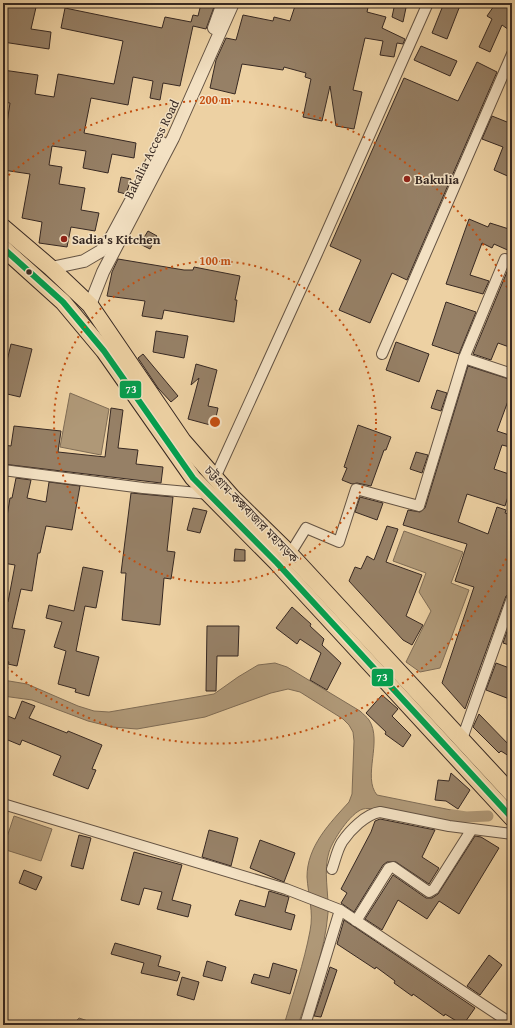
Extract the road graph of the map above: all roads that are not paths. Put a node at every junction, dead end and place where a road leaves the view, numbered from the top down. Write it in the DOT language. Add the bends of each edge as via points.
graph roads {
  1 [pos="223,3"];
  2 [pos="232,3"];
  3 [pos="428,3"];
  4 [pos="512,54"];
  5 [pos="3,227"];
  6 [pos="3,248"];
  7 [pos="109,250"];
  8 [pos="512,261"];
  9 [pos="51,268"];
  10 [pos="90,305"];
  11 [pos="382,354"];
  12 [pos="464,358"];
  13 [pos="512,374"];
  14 [pos="3,470"];
  15 [pos="215,478"];
  16 [pos="208,494"];
  17 [pos="232,497"];
  18 [pos="290,554"];
  19 [pos="512,598"];
  20 [pos="462,739"];
  21 [pos="512,794"];
  22 [pos="3,804"];
  23 [pos="512,818"];
  24 [pos="472,829"];
  25 [pos="512,834"];
  26 [pos="332,869"];
  27 [pos="340,910"];
  28 [pos="356,921"];
  29 [pos="512,1024"];
  30 [pos="305,1025"];
  1 -- 7 [label="street, Bakalia Access Road" via="166,135 112,236"];
  2 -- 7 [label="street, Bakalia Access Road" via="173,138"];
  3 -- 15 [label="street"];
  4 -- 11 [label="street"];
  5 -- 9 [label="highway, চট্টগ্রাম-কক্সবাজার মহাসড়ক"];
  6 -- 16 [label="highway, চট্টগ্রাম-কক্সবাজার মহাসড়ক" via="63,302 104,351 193,478"];
  7 -- 9 [label="street, Bakalia Access Road" via="101,251 84,261"];
  7 -- 10 [label="street, Bakalia Access Road"];
  8 -- 12 [label="street" via="505,259"];
  9 -- 10 [label="highway, চট্টগ্রাম-কক্সবাজার মহাসড়ক"];
  10 -- 15 [label="highway, চট্টগ্রাম-কক্সবাজার মহাসড়ক" via="183,441"];
  12 -- 13 [label="street"];
  12 -- 18 [label="street" via="419,506 356,489 339,542 306,528"];
  14 -- 16 [label="street"];
  15 -- 17 [label="highway, চট্টগ্রাম-কক্সবাজার মহাসড়ক"];
  16 -- 17 [label="street"];
  16 -- 23 [label="highway, চট্টগ্রাম-কক্সবাজার মহাসড়ক" via="277,563"];
  17 -- 18 [label="highway, চট্টগ্রাম-কক্সবাজার মহাসড়ক"];
  18 -- 20 [label="highway, চট্টগ্রাম-কক্সবাজার মহাসড়ক"];
  19 -- 20 [label="street"];
  20 -- 21 [label="highway, চট্টগ্রাম-কক্সবাজার মহাসড়ক"];
  22 -- 27 [label="street" via="286,889"];
  24 -- 25 [label="street"];
  24 -- 26 [label="street" via="380,812 372,813 342,843"];
  24 -- 28 [label="street" via="434,889 429,892 393,867 389,868"];
  27 -- 28 [label="street"];
  27 -- 30 [label="street"];
  28 -- 29 [label="street"];
}
